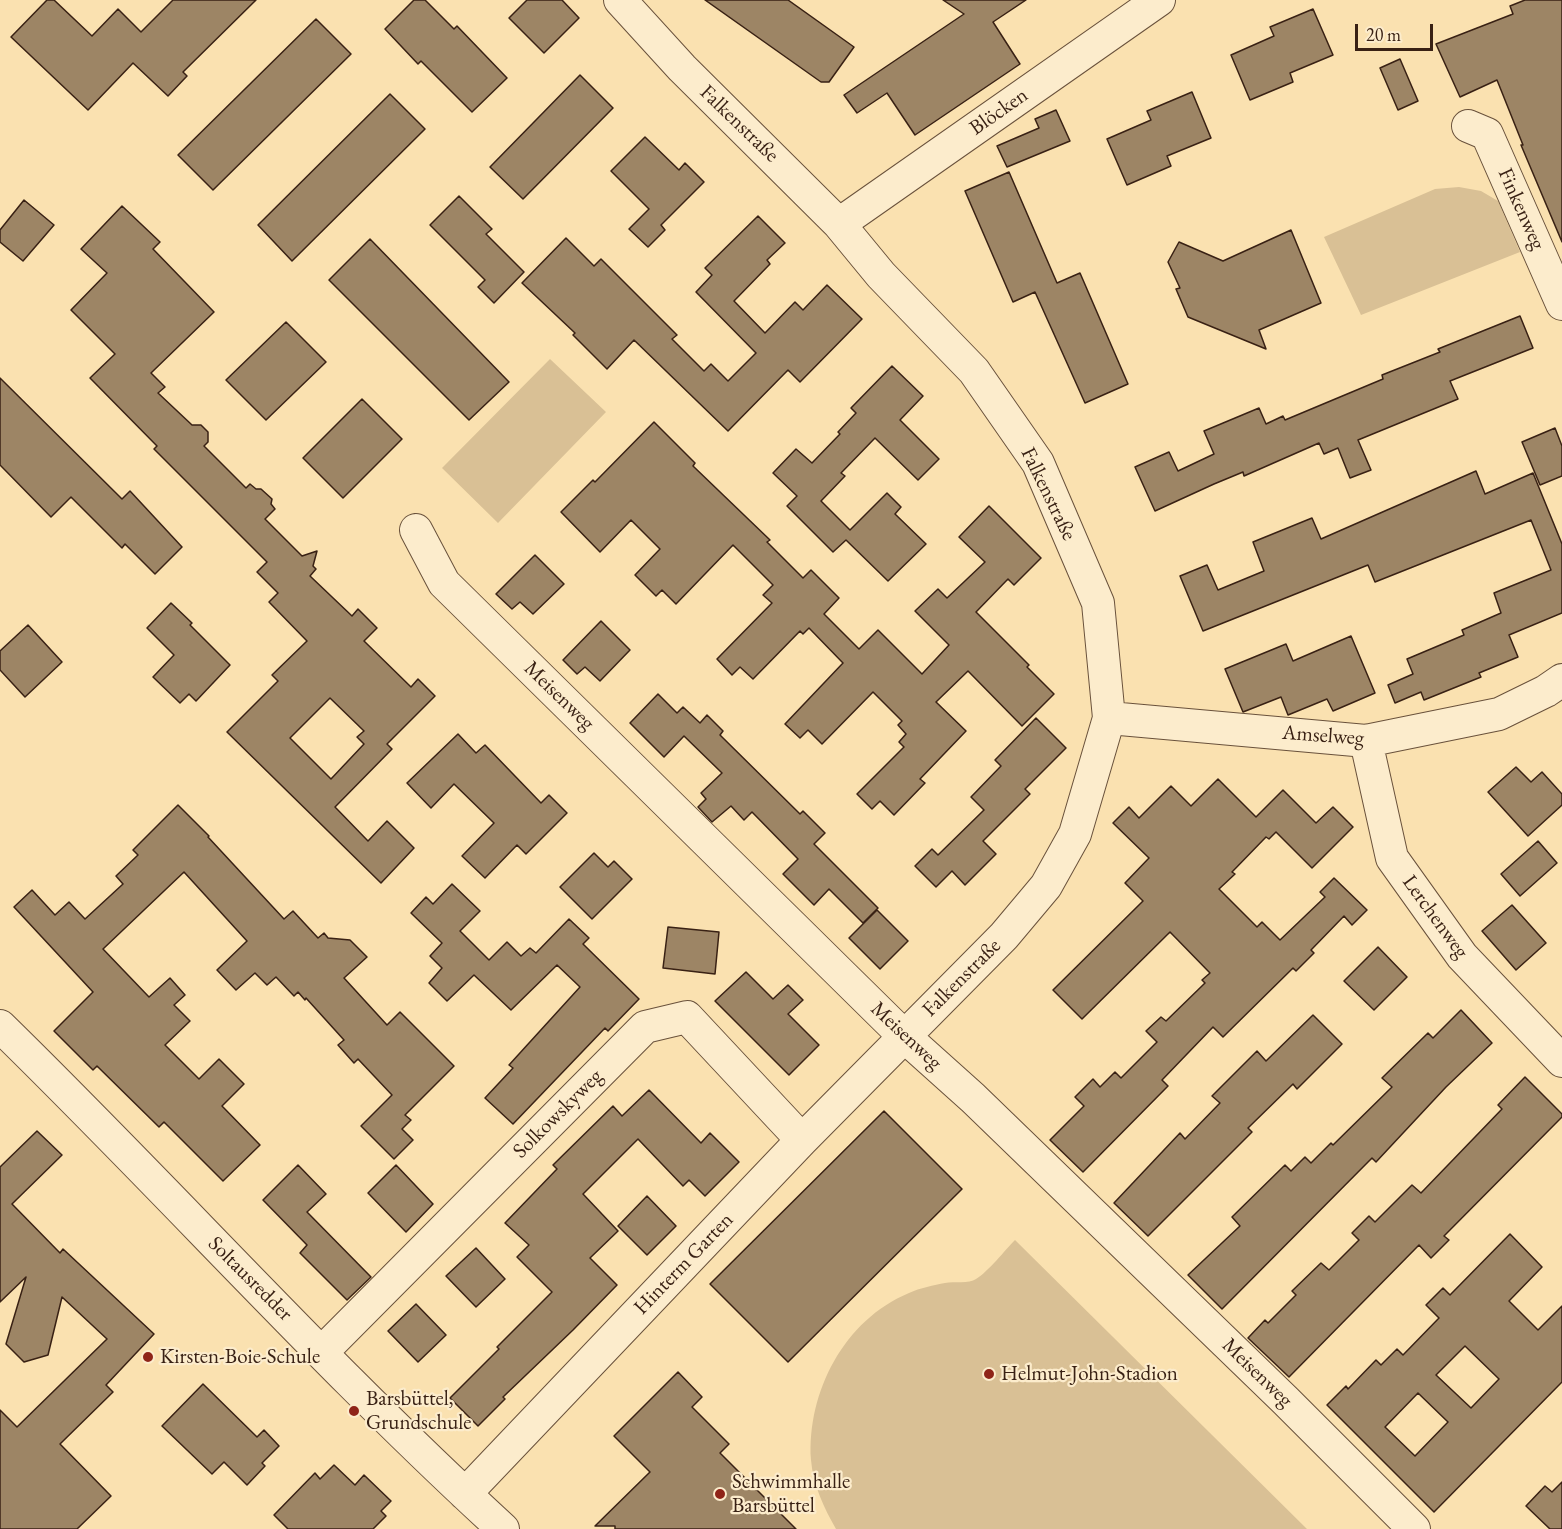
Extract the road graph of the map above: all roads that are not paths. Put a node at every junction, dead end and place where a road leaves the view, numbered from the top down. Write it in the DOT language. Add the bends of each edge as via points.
graph roads {
  1 [pos="620,0"];
  2 [pos="1159,0"];
  3 [pos="1468,126"];
  4 [pos="839,224"];
  5 [pos="1562,304"];
  6 [pos="416,530"];
  7 [pos="1562,680"];
  8 [pos="1109,718"];
  9 [pos="1366,741"];
  10 [pos="0,1026"];
  11 [pos="905,1037"];
  12 [pos="1562,1061"];
  13 [pos="802,1140"];
  14 [pos="322,1352"];
  15 [pos="465,1494"];
  16 [pos="503,1529"];
  17 [pos="1414,1529"];
  1 -- 4 [label="street, Falkenstraße" via="682,68"];
  2 -- 4 [label="street, Blöcken"];
  3 -- 5 [label="street, Finkenweg" via="1487,134"];
  4 -- 8 [label="street, Falkenstraße" via="974,371 1038,463 1098,603"];
  6 -- 11 [label="street, Meisenweg" via="444,583"];
  7 -- 9 [label="street, Amselweg" via="1500,714"];
  8 -- 9 [label="street, Amselweg"];
  8 -- 11 [label="street, Falkenstraße" via="1075,834 1047,886"];
  9 -- 12 [label="street, Lerchenweg" via="1392,858 1462,956"];
  10 -- 14 [label="street, Soltausredder"];
  11 -- 13 [label="street, Hinterm Garten"];
  11 -- 17 [label="street, Meisenweg" via="1292,1406"];
  13 -- 14 [label="street, Solkowskyweg" via="687,1017 645,1027"];
  13 -- 15 [label="street, Hinterm Garten"];
  14 -- 15 [label="street, Soltausredder"];
  15 -- 16 [label="street, Soltausredder"];
}
